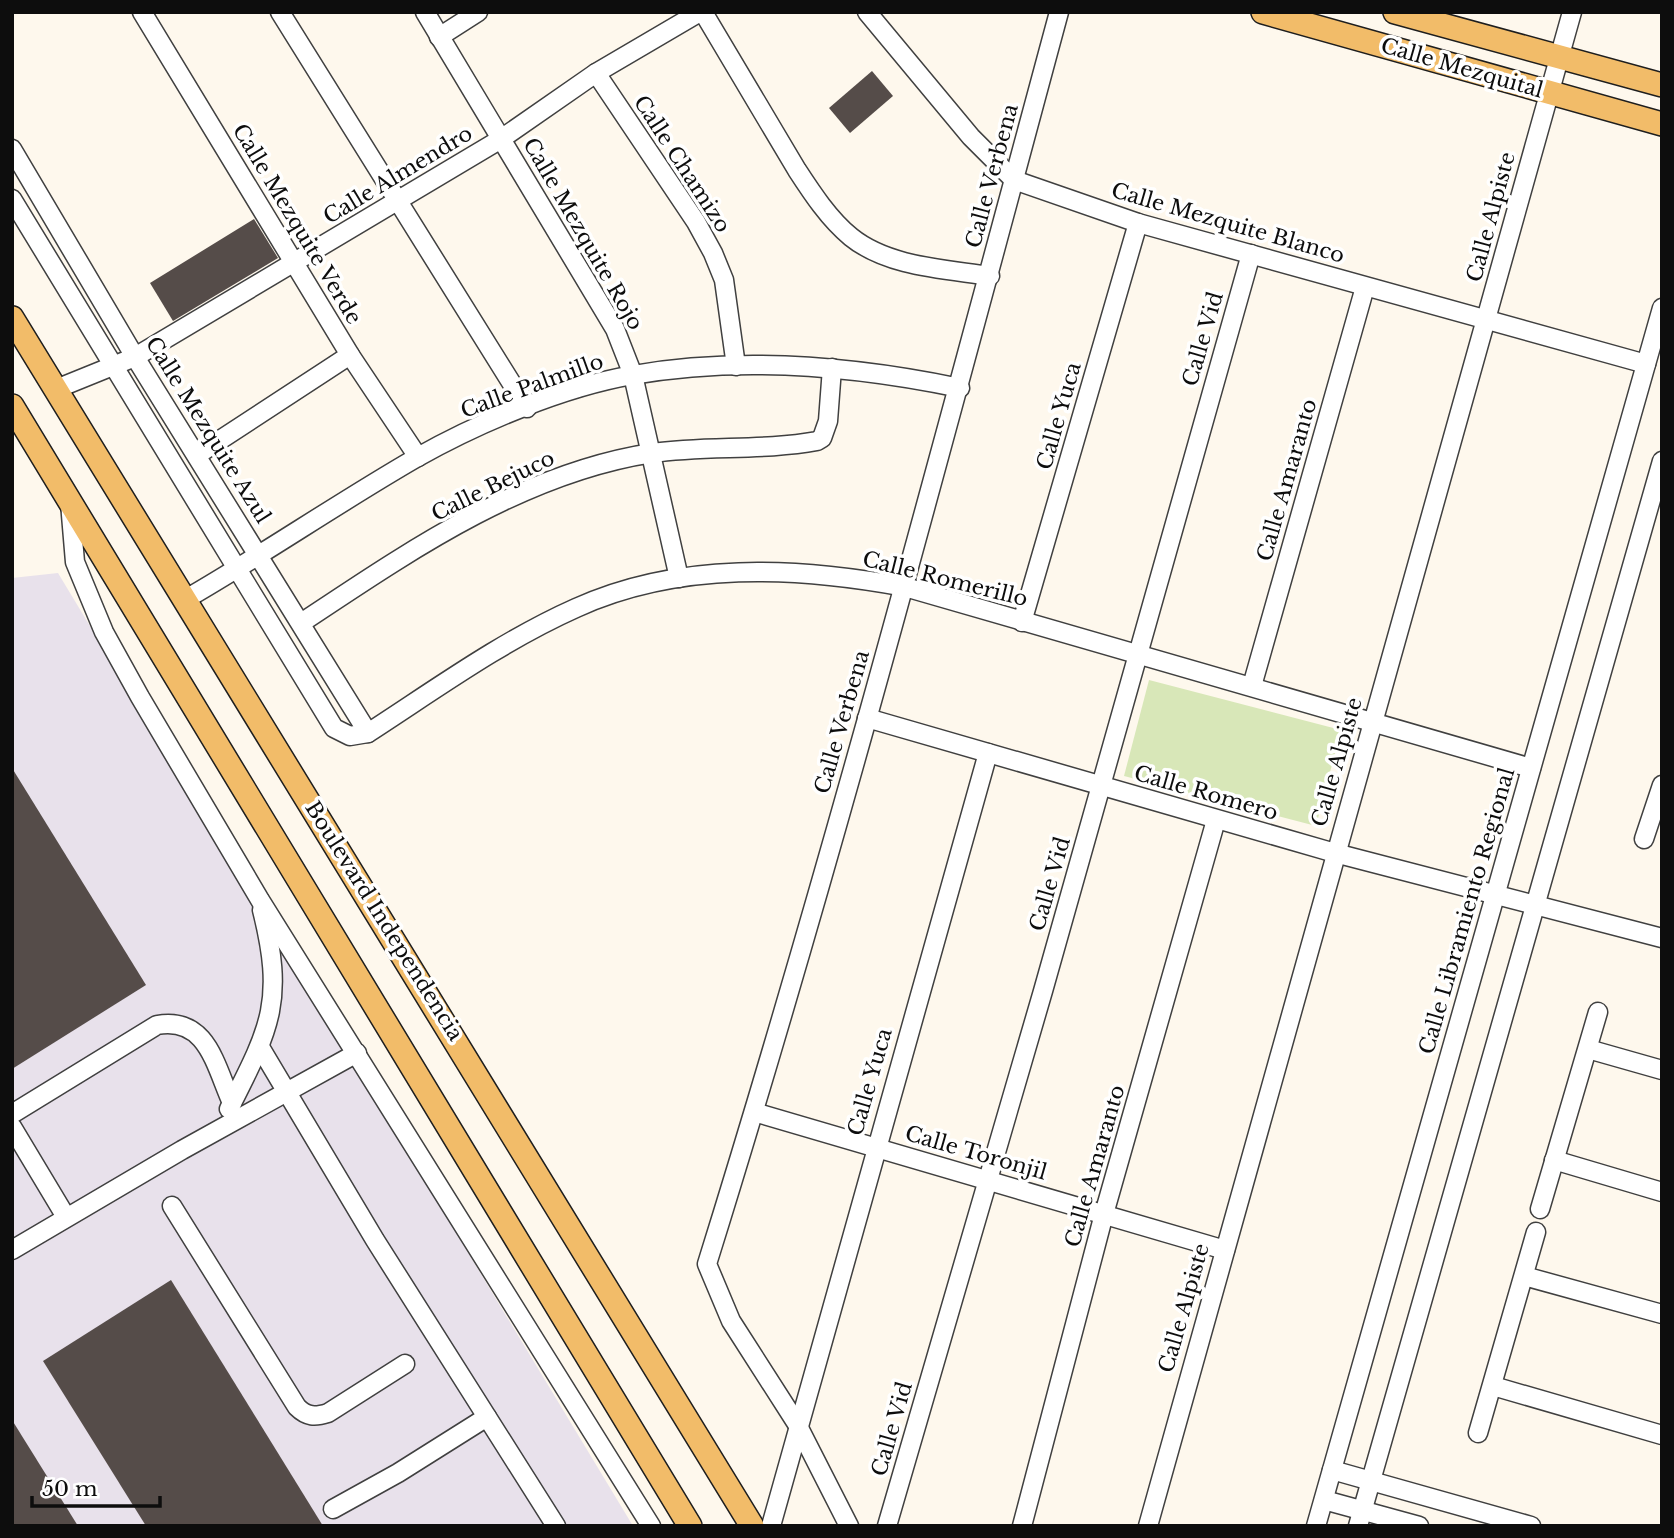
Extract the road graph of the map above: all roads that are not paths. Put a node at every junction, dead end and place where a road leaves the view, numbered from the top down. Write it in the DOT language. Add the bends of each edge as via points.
graph roads {
  1 [pos="142,12"];
  2 [pos="280,12"];
  3 [pos="425,12"];
  4 [pos="478,12"];
  5 [pos="702,12"];
  6 [pos="867,12"];
  7 [pos="1059,12"];
  8 [pos="1263,12"];
  9 [pos="1395,12"];
  10 [pos="1572,12"];
  11 [pos="1443,19"];
  12 [pos="439,37"];
  13 [pos="1559,57"];
  14 [pos="596,73"];
  15 [pos="1662,85"];
  16 [pos="1549,93"];
  17 [pos="1662,124"];
  18 [pos="501,139"];
  19 [pos="12,149"];
  20 [pos="1014,180"];
  21 [pos="12,199"];
  22 [pos="396,202"];
  23 [pos="1138,223"];
  24 [pos="1251,254"];
  25 [pos="295,263"];
  26 [pos="990,275"];
  27 [pos="1365,287"];
  28 [pos="1662,308"];
  29 [pos="12,318"];
  30 [pos="1486,321"];
  31 [pos="350,355"];
  32 [pos="135,357"];
  33 [pos="1646,364"];
  34 [pos="113,366"];
  35 [pos="736,366"];
  36 [pos="831,368"];
  37 [pos="633,375"];
  38 [pos="960,388"];
  39 [pos="56,389"];
  40 [pos="12,406"];
  41 [pos="527,408"];
  42 [pos="652,453"];
  43 [pos="197,455"];
  44 [pos="418,457"];
  45 [pos="1662,461"];
  46 [pos="69,499"];
  47 [pos="260,556"];
  48 [pos="239,569"];
  49 [pos="679,578"];
  50 [pos="905,587"];
  51 [pos="186,599"];
  52 [pos="1022,622"];
  53 [pos="300,623"];
  54 [pos="1139,653"];
  55 [pos="1252,686"];
  56 [pos="867,718"];
  57 [pos="1373,721"];
  58 [pos="368,733"];
  59 [pos="988,753"];
  60 [pos="1531,768"];
  61 [pos="1101,786"];
  62 [pos="1661,793"];
  63 [pos="1216,820"];
  64 [pos="1644,839"];
  65 [pos="1335,853"];
  66 [pos="1496,893"];
  67 [pos="260,900"];
  68 [pos="1534,902"];
  69 [pos="1662,938"];
  70 [pos="1598,1012"];
  71 [pos="260,1047"];
  72 [pos="1588,1049"];
  73 [pos="357,1053"];
  74 [pos="1662,1070"];
  75 [pos="286,1091"];
  76 [pos="232,1103"];
  77 [pos="754,1112"];
  78 [pos="12,1114"];
  79 [pos="12,1127"];
  80 [pos="218,1129"];
  81 [pos="875,1147"];
  82 [pos="1554,1160"];
  83 [pos="989,1181"];
  84 [pos="1662,1192"];
  85 [pos="172,1206"];
  86 [pos="1541,1209"];
  87 [pos="1104,1214"];
  88 [pos="66,1217"];
  89 [pos="1535,1232"];
  90 [pos="12,1250"];
  91 [pos="1225,1250"];
  92 [pos="1524,1276"];
  93 [pos="1662,1314"];
  94 [pos="405,1364"];
  95 [pos="1493,1386"];
  96 [pos="486,1417"];
  97 [pos="797,1424"];
  98 [pos="1478,1433"];
  99 [pos="1662,1435"];
  100 [pos="1332,1470"];
  101 [pos="1370,1480"];
  102 [pos="1324,1500"];
  103 [pos="332,1509"];
  104 [pos="1361,1518"];
  105 [pos="556,1526"];
  106 [pos="650,1526"];
  107 [pos="690,1526"];
  108 [pos="752,1526"];
  109 [pos="771,1526"];
  110 [pos="849,1526"];
  111 [pos="887,1526"];
  112 [pos="1022,1526"];
  113 [pos="1148,1526"];
  114 [pos="1316,1526"];
  115 [pos="1419,1526"];
  116 [pos="1531,1526"];
  1 -- 25 [label="street, Calle Mezquite Verde"];
  2 -- 22 [label="street"];
  3 -- 12 [label="street, Calle Mezquite Rojo"];
  4 -- 12 [label="street"];
  5 -- 14 [label="street, Calle Almendro"];
  5 -- 26 [label="street" via="813,194 852,237 880,253 916,264"];
  6 -- 20 [label="street, Calle Mezquite Blanco"];
  7 -- 20 [label="street, Calle Verbena"];
  8 -- 16 [label="main road, Calle Mezquital"];
  9 -- 11 [label="main road, Calle Mezquital"];
  10 -- 13 [label="street, Calle Alpiste"];
  11 -- 13 [label="main road, Calle Mezquital"];
  12 -- 18 [label="street, Calle Mezquite Rojo"];
  13 -- 15 [label="main road, Calle Mezquital"];
  13 -- 16 [label="street, Calle Alpiste"];
  14 -- 18 [label="street, Calle Almendro"];
  14 -- 35 [label="street, Calle Chamizo" via="713,253 724,280"];
  16 -- 17 [label="main road, Calle Mezquital"];
  16 -- 30 [label="street, Calle Alpiste"];
  18 -- 22 [label="street, Calle Almendro"];
  18 -- 37 [label="street, Calle Mezquite Rojo" via="615,329"];
  19 -- 32 [label="street, Calle Mezquite Azul"];
  20 -- 23 [label="street, Calle Mezquite Blanco"];
  20 -- 26 [label="street, Calle Verbena"];
  21 -- 34 [label="street"];
  22 -- 25 [label="street, Calle Almendro"];
  22 -- 41 [label="street"];
  23 -- 24 [label="street, Calle Mezquite Blanco"];
  23 -- 52 [label="street, Calle Yuca"];
  24 -- 27 [label="street, Calle Mezquite Blanco"];
  24 -- 54 [label="street, Calle Vid"];
  25 -- 31 [label="street, Calle Mezquite Verde"];
  25 -- 32 [label="street, Calle Almendro"];
  26 -- 38 [label="street, Calle Verbena"];
  27 -- 30 [label="street, Calle Mezquite Blanco"];
  27 -- 55 [label="street, Calle Amaranto"];
  28 -- 33 [label="street, Calle Libramiento Regional"];
  29 -- 39 [label="main road, Boulevard Independencia"];
  30 -- 33 [label="street, Calle Mezquite Blanco"];
  30 -- 57 [label="street, Calle Alpiste"];
  31 -- 43 [label="street"];
  31 -- 44 [label="street, Calle Mezquite Verde"];
  32 -- 34 [label="street, Calle Almendro"];
  32 -- 43 [label="street, Calle Mezquite Azul"];
  33 -- 60 [label="street, Calle Libramiento Regional"];
  34 -- 39 [label="street, Calle Almendro"];
  34 -- 48 [label="street"];
  35 -- 36 [label="street, Calle Palmillo"];
  35 -- 37 [label="street, Calle Palmillo"];
  36 -- 38 [label="street, Calle Palmillo"];
  36 -- 42 [label="street, Calle Bejuco" via="828,421 817,441"];
  37 -- 41 [label="street, Calle Palmillo"];
  37 -- 42 [label="street, Calle Mezquite Rojo"];
  38 -- 50 [label="street, Calle Verbena"];
  39 -- 51 [label="main road, Boulevard Independencia"];
  40 -- 46 [label="main road"];
  41 -- 44 [label="street, Calle Palmillo"];
  42 -- 49 [label="street, Calle Mezquite Rojo"];
  42 -- 53 [label="street, Calle Bejuco" via="570,473 479,513"];
  43 -- 47 [label="street, Calle Mezquite Azul"];
  44 -- 47 [label="street, Calle Palmillo"];
  45 -- 68 [label="street"];
  46 -- 67 [label="street" via="75,562 104,632"];
  46 -- 107 [label="main road"];
  47 -- 48 [label="street, Calle Palmillo"];
  47 -- 53 [label="street, Calle Mezquite Azul"];
  48 -- 51 [label="street, Calle Palmillo"];
  48 -- 58 [label="street" via="334,728 350,736"];
  49 -- 50 [label="street, Calle Romerillo" via="753,571 855,578"];
  49 -- 58 [label="street, Calle Romerillo" via="601,598 525,633"];
  50 -- 52 [label="street, Calle Romerillo"];
  50 -- 56 [label="street, Calle Verbena"];
  51 -- 108 [label="main road, Boulevard Independencia"];
  52 -- 54 [label="street, Calle Romerillo"];
  53 -- 58 [label="street, Calle Mezquite Azul"];
  54 -- 55 [label="street, Calle Romerillo"];
  54 -- 61 [label="street, Calle Vid"];
  55 -- 57 [label="street, Calle Romerillo"];
  56 -- 59 [label="street, Calle Romero"];
  56 -- 77 [label="street, Calle Verbena"];
  57 -- 60 [label="street, Calle Romerillo"];
  57 -- 65 [label="street, Calle Alpiste"];
  59 -- 61 [label="street, Calle Romero"];
  59 -- 81 [label="street, Calle Yuca"];
  60 -- 66 [label="street, Calle Libramiento Regional"];
  61 -- 63 [label="street, Calle Romero"];
  61 -- 83 [label="street, Calle Vid"];
  62 -- 64 [label="street"];
  63 -- 65 [label="street, Calle Romero"];
  63 -- 87 [label="street, Calle Amaranto"];
  65 -- 66 [label="street, Calle Romero"];
  65 -- 91 [label="street, Calle Alpiste"];
  66 -- 68 [label="street, Calle Romero"];
  66 -- 100 [label="street, Calle Libramiento Regional"];
  67 -- 71 [label="street" via="274,978 270,1019"];
  67 -- 73 [label="street"];
  68 -- 69 [label="street, Calle Romero"];
  68 -- 101 [label="street"];
  70 -- 72 [label="street"];
  71 -- 75 [label="street"];
  71 -- 76 [label="street"];
  72 -- 74 [label="street"];
  72 -- 82 [label="street"];
  73 -- 75 [label="street"];
  73 -- 106 [label="street"];
  75 -- 80 [label="street"];
  75 -- 96 [label="street"];
  76 -- 78 [label="street" via="202,1037 192,1027 171,1022 156,1024"];
  76 -- 80 [label="street"];
  77 -- 81 [label="street, Calle Toronjil"];
  77 -- 97 [label="street, Calle Verbena" via="707,1264 732,1321"];
  79 -- 88 [label="street"];
  80 -- 88 [label="street"];
  81 -- 83 [label="street, Calle Toronjil"];
  81 -- 97 [label="street, Calle Yuca"];
  82 -- 84 [label="street"];
  82 -- 86 [label="street"];
  83 -- 87 [label="street, Calle Toronjil"];
  83 -- 111 [label="street, Calle Vid"];
  85 -- 94 [label="street" via="304,1414 328,1413"];
  87 -- 91 [label="street, Calle Toronjil"];
  87 -- 112 [label="street, Calle Amaranto"];
  88 -- 90 [label="street"];
  89 -- 92 [label="street"];
  91 -- 113 [label="street, Calle Alpiste"];
  92 -- 93 [label="street"];
  92 -- 95 [label="street"];
  95 -- 98 [label="street"];
  95 -- 99 [label="street"];
  96 -- 103 [label="street"];
  96 -- 105 [label="street"];
  97 -- 109 [label="street, Calle Yuca"];
  97 -- 110 [label="street"];
  100 -- 101 [label="street"];
  100 -- 102 [label="street, Calle Libramiento Regional"];
  101 -- 104 [label="street"];
  101 -- 116 [label="street"];
  102 -- 104 [label="street"];
  102 -- 114 [label="street, Calle Libramiento Regional"];
  104 -- 115 [label="street"];
}
